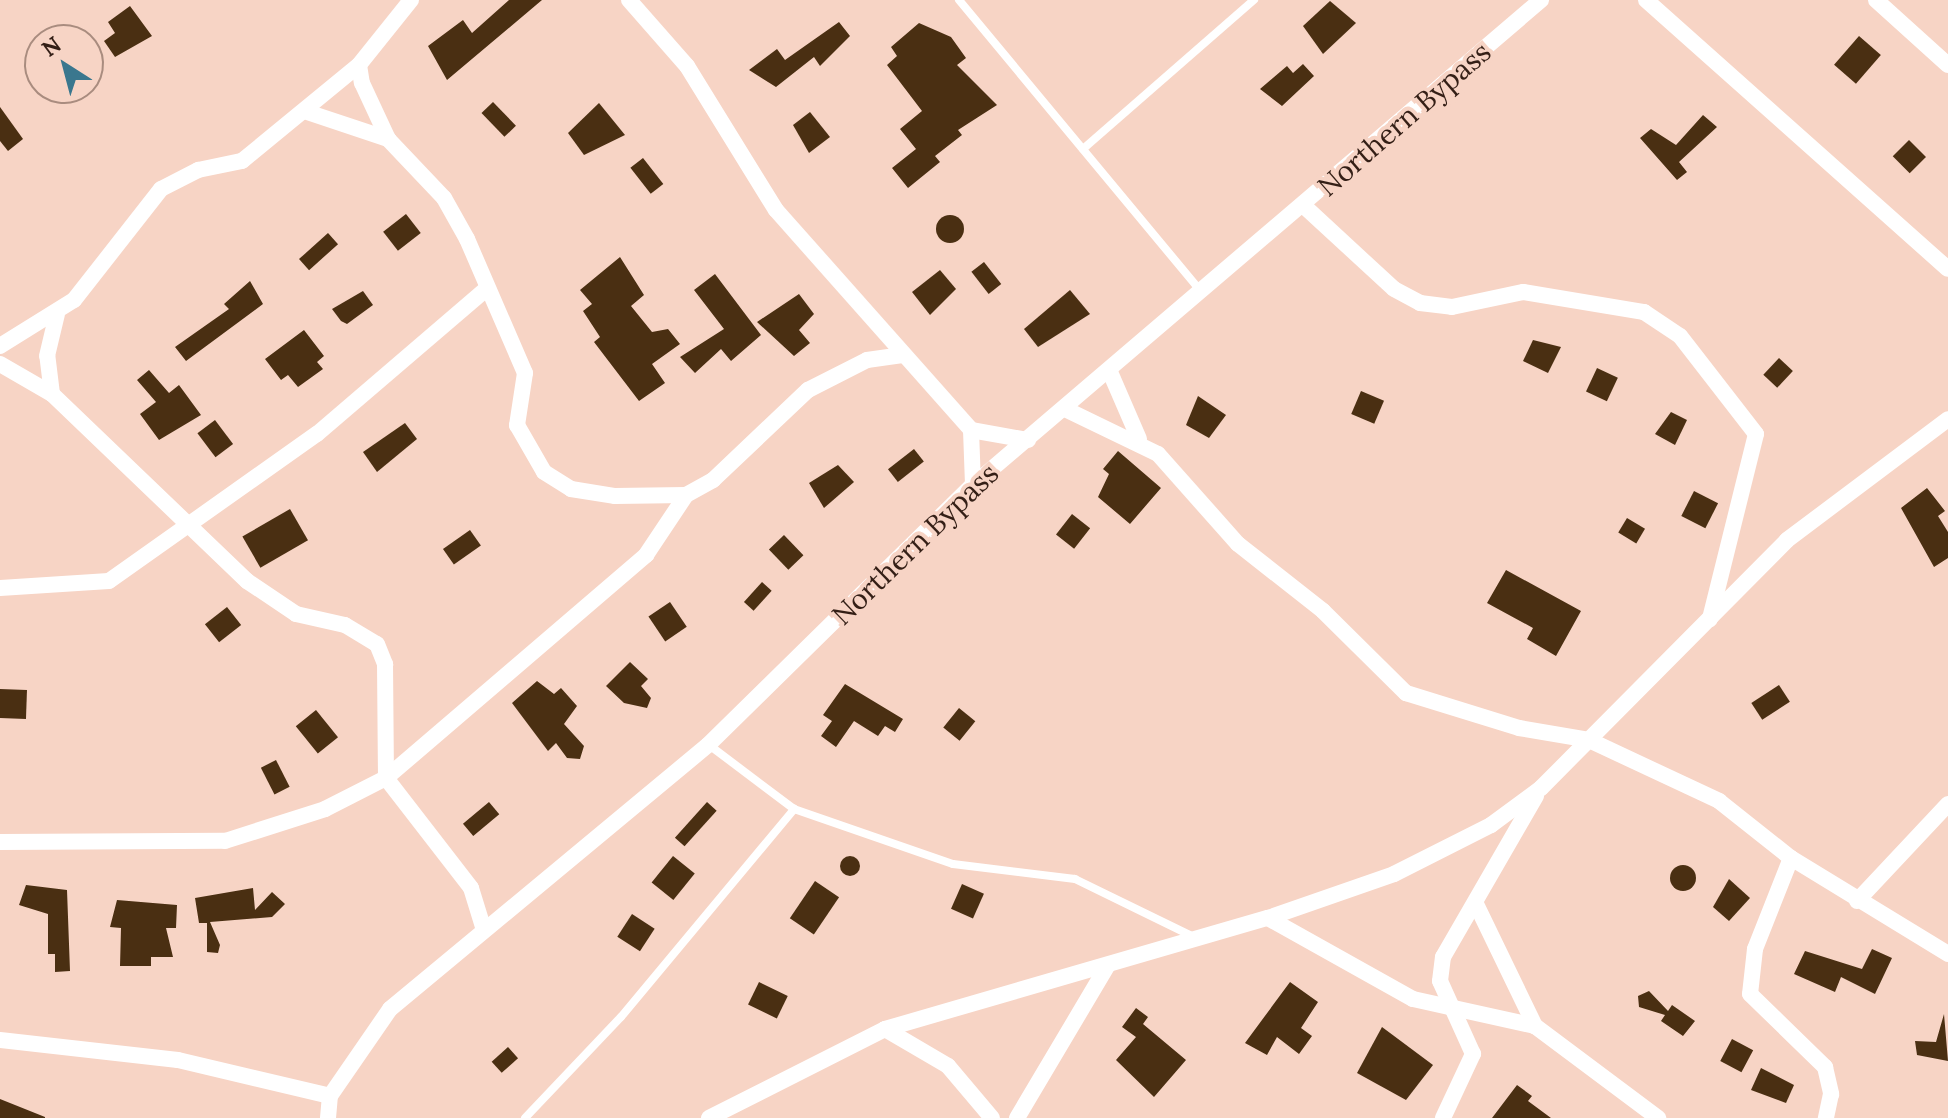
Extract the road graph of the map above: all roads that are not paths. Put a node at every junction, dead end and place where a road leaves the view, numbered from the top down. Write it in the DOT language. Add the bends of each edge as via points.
graph roads {
  1 [pos="411,0"];
  2 [pos="629,0"];
  3 [pos="959,0"];
  4 [pos="1254,0"];
  5 [pos="1541,0"];
  6 [pos="1646,0"];
  7 [pos="1876,0"];
  8 [pos="359,65"];
  9 [pos="1948,65"];
  10 [pos="304,111"];
  11 [pos="388,139"];
  12 [pos="1083,149"];
  13 [pos="1304,206"];
  14 [pos="1948,269"];
  15 [pos="486,289"];
  16 [pos="1203,294"];
  17 [pos="57,314"];
  18 [pos="0,346"];
  19 [pos="901,355"];
  20 [pos="0,364"];
  21 [pos="1110,372"];
  22 [pos="52,394"];
  23 [pos="1065,409"];
  24 [pos="1948,419"];
  25 [pos="971,430"];
  26 [pos="1139,439"];
  27 [pos="1028,440"];
  28 [pos="973,485"];
  29 [pos="686,495"];
  30 [pos="187,520"];
  31 [pos="0,588"];
  32 [pos="1710,619"];
  33 [pos="1589,740"];
  34 [pos="708,745"];
  35 [pos="386,778"];
  36 [pos="1541,788"];
  37 [pos="1948,804"];
  38 [pos="794,809"];
  39 [pos="0,842"];
  40 [pos="1791,858"];
  41 [pos="1857,901"];
  42 [pos="1476,904"];
  43 [pos="1268,918"];
  44 [pos="484,930"];
  45 [pos="1200,940"];
  46 [pos="1948,954"];
  47 [pos="1108,965"];
  48 [pos="1448,1006"];
  49 [pos="1535,1026"];
  50 [pos="885,1029"];
  51 [pos="0,1040"];
  52 [pos="330,1096"];
  53 [pos="328,1118"];
  54 [pos="525,1118"];
  55 [pos="709,1118"];
  56 [pos="992,1118"];
  57 [pos="1017,1118"];
  58 [pos="1443,1118"];
  59 [pos="1658,1118"];
  60 [pos="1826,1118"];
  1 -- 8 [label="street"];
  2 -- 19 [label="street" via="687,66 776,210"];
  3 -- 12 [label="lane"];
  4 -- 12 [label="lane"];
  5 -- 13 [label="street, Northern Bypass"];
  6 -- 14 [label="street"];
  7 -- 9 [label="street"];
  8 -- 10 [label="street"];
  8 -- 11 [label="street"];
  10 -- 11 [label="street"];
  10 -- 17 [label="street" via="242,161 198,170 161,189 139,209 90,284"];
  11 -- 15 [label="street" via="444,198"];
  12 -- 16 [label="lane"];
  13 -- 16 [label="street, Northern Bypass"];
  13 -- 32 [label="street" via="1394,289 1420,303 1452,307 1523,292 1644,312 1680,336 1756,434"];
  15 -- 29 [label="street" via="525,373 517,425 544,472 571,489 615,496"];
  15 -- 30 [label="street" via="317,434"];
  16 -- 21 [label="street, Northern Bypass"];
  17 -- 18 [label="street"];
  17 -- 22 [label="street" via="47,356"];
  19 -- 25 [label="street"];
  19 -- 29 [label="street" via="867,360 808,390 713,480"];
  20 -- 22 [label="street"];
  21 -- 23 [label="street, Northern Bypass"];
  21 -- 26 [label="street"];
  22 -- 30 [label="street"];
  23 -- 26 [label="street"];
  23 -- 27 [label="street, Northern Bypass"];
  24 -- 32 [label="street" via="1787,540"];
  25 -- 27 [label="street"];
  25 -- 28 [label="street"];
  26 -- 33 [label="street" via="1238,544 1323,611 1390,683 1519,728"];
  27 -- 28 [label="street, Northern Bypass"];
  28 -- 34 [label="street, Northern Bypass"];
  29 -- 35 [label="street" via="646,555"];
  30 -- 31 [label="street" via="109,581"];
  30 -- 35 [label="street" via="284,608 345,625 377,644 385,664"];
  32 -- 33 [label="street"];
  33 -- 36 [label="street"];
  33 -- 40 [label="street" via="1719,801"];
  34 -- 38 [label="lane"];
  34 -- 44 [label="street, Northern Bypass"];
  35 -- 39 [label="street" via="277,830 225,841"];
  35 -- 44 [label="street" via="471,888"];
  36 -- 42 [label="street"];
  36 -- 43 [label="street" via="1491,825 1406,868"];
  37 -- 41 [label="street"];
  38 -- 45 [label="lane" via="953,864 1075,879"];
  38 -- 54 [label="lane" via="621,1017"];
  40 -- 41 [label="street"];
  40 -- 60 [label="street" via="1755,949 1750,994 1825,1067 1831,1094"];
  41 -- 46 [label="street"];
  42 -- 48 [label="street" via="1443,957"];
  42 -- 49 [label="street"];
  43 -- 45 [label="street"];
  43 -- 48 [label="street" via="1413,999"];
  44 -- 52 [label="street, Northern Bypass" via="390,1009"];
  45 -- 47 [label="street"];
  47 -- 50 [label="street"];
  47 -- 57 [label="street"];
  48 -- 49 [label="street"];
  48 -- 58 [label="street" via="1473,1054"];
  49 -- 59 [label="street"];
  50 -- 55 [label="street"];
  50 -- 56 [label="street" via="948,1066"];
  51 -- 52 [label="street" via="178,1060"];
  52 -- 53 [label="street, Northern Bypass"];
}
